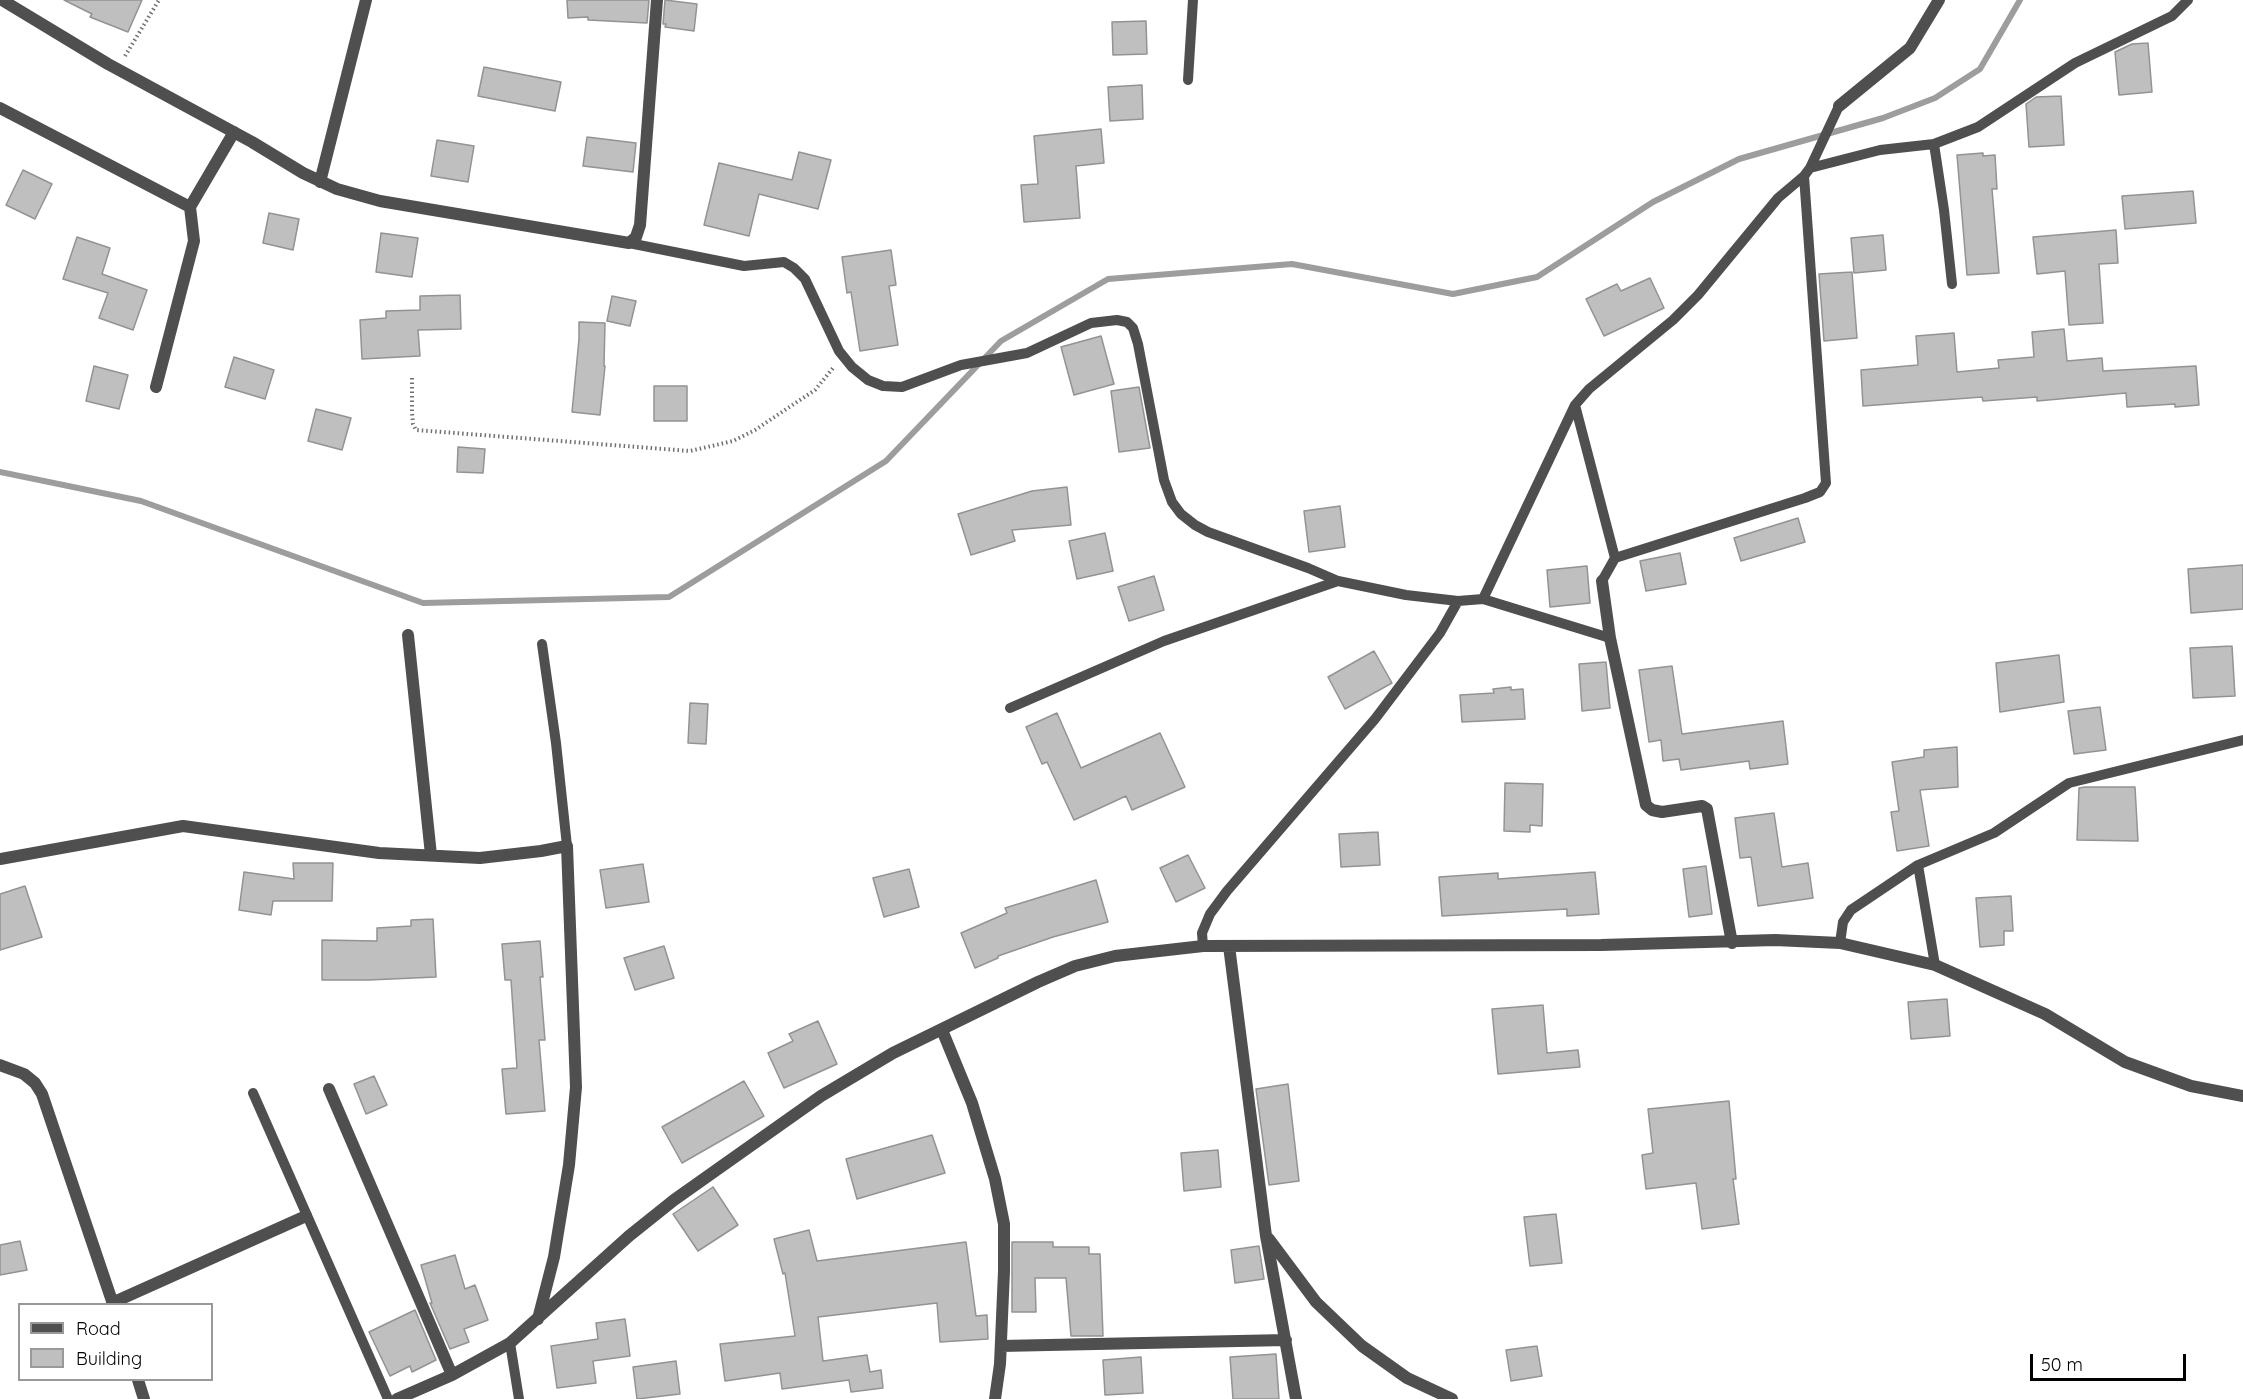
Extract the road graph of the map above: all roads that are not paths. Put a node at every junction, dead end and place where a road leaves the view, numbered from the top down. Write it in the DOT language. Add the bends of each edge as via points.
graph roads {
  1 [pos="2,0"];
  2 [pos="366,0"];
  3 [pos="657,0"];
  4 [pos="1193,0"];
  5 [pos="1939,0"];
  6 [pos="2188,0"];
  7 [pos="1188,80"];
  8 [pos="1839,106"];
  9 [pos="0,108"];
  10 [pos="234,132"];
  11 [pos="1934,144"];
  12 [pos="1807,172"];
  13 [pos="320,182"];
  14 [pos="190,207"];
  15 [pos="629,243"];
  16 [pos="1952,284"];
  17 [pos="156,387"];
  18 [pos="1575,405"];
  19 [pos="1615,558"];
  20 [pos="1602,581"];
  21 [pos="1338,582"];
  22 [pos="1483,599"];
  23 [pos="1458,601"];
  24 [pos="408,635"];
  25 [pos="1610,638"];
  26 [pos="542,644"];
  27 [pos="1010,708"];
  28 [pos="2243,740"];
  29 [pos="567,846"];
  30 [pos="431,855"];
  31 [pos="0,859"];
  32 [pos="1918,865"];
  33 [pos="1732,943"];
  34 [pos="1840,943"];
  35 [pos="1203,946"];
  36 [pos="1229,946"];
  37 [pos="1935,965"];
  38 [pos="942,1030"];
  39 [pos="0,1065"];
  40 [pos="329,1089"];
  41 [pos="253,1093"];
  42 [pos="2243,1096"];
  43 [pos="306,1216"];
  44 [pos="1266,1236"];
  45 [pos="112,1303"];
  46 [pos="114,1303"];
  47 [pos="538,1320"];
  48 [pos="1286,1340"];
  49 [pos="510,1343"];
  50 [pos="1001,1346"];
  51 [pos="452,1375"];
  52 [pos="138,1381"];
  53 [pos="144,1399"];
  54 [pos="388,1399"];
  55 [pos="397,1399"];
  56 [pos="519,1399"];
  57 [pos="995,1399"];
  58 [pos="1296,1399"];
  59 [pos="1452,1399"];
  1 -- 10 [label="street" via="117,69"];
  2 -- 13 [label="street"];
  3 -- 15 [label="street" via="640,225"];
  4 -- 7 [label="lane"];
  5 -- 8 [label="street" via="1910,48"];
  6 -- 11 [label="lane" via="2172,16 2076,63 1978,127"];
  8 -- 12 [label="lane"];
  9 -- 14 [label="street"];
  10 -- 13 [label="street"];
  10 -- 14 [label="street"];
  11 -- 12 [label="lane" via="1880,150"];
  11 -- 16 [label="lane"];
  12 -- 18 [label="lane" via="1778,198 1698,296"];
  12 -- 19 [label="lane" via="1826,483 1820,492 1805,498"];
  13 -- 15 [label="street" via="380,201"];
  14 -- 17 [label="street" via="194,241"];
  15 -- 21 [label="lane" via="744,266 784,262 805,279 843,356 868,380 883,386 902,387 961,365 1027,353 1091,323 1126,322 1133,328 1138,344 1164,480 1181,514 1208,532"];
  18 -- 19 [label="lane"];
  18 -- 22 [label="lane"];
  19 -- 20 [label="lane"];
  20 -- 25 [label="street"];
  21 -- 23 [label="lane"];
  21 -- 27 [label="lane" via="1173,637"];
  22 -- 23 [label="lane"];
  22 -- 25 [label="lane"];
  23 -- 35 [label="lane" via="1440,633 1375,719 1215,906 1202,933"];
  24 -- 30 [label="street"];
  25 -- 33 [label="street" via="1646,805 1662,812 1707,808"];
  26 -- 29 [label="lane"];
  28 -- 32 [label="lane" via="2070,783 1994,833"];
  29 -- 30 [label="street" via="480,858"];
  29 -- 47 [label="street" via="576,1088 554,1257"];
  30 -- 31 [label="street" via="349,850 183,826"];
  32 -- 34 [label="lane" via="1851,910 1843,922"];
  32 -- 37 [label="lane"];
  33 -- 34 [label="street"];
  33 -- 36 [label="street"];
  34 -- 37 [label="street"];
  35 -- 36 [label="street"];
  35 -- 38 [label="street" via="1115,956 1075,966"];
  36 -- 44 [label="street"];
  37 -- 42 [label="street" via="2045,1014 2125,1062 2191,1086"];
  38 -- 47 [label="street" via="893,1053 821,1096 674,1200"];
  38 -- 50 [label="street" via="975,1114 1004,1224"];
  39 -- 45 [label="street" via="24,1074 42,1094"];
  40 -- 51 [label="street"];
  41 -- 43 [label="lane"];
  43 -- 46 [label="street"];
  43 -- 54 [label="lane"];
  44 -- 48 [label="street"];
  44 -- 59 [label="street" via="1316,1302 1362,1346 1407,1378"];
  47 -- 49 [label="street"];
  48 -- 50 [label="street"];
  48 -- 58 [label="street"];
  49 -- 51 [label="street"];
  49 -- 56 [label="lane"];
  50 -- 57 [label="street"];
  51 -- 55 [label="street"];
  52 -- 53 [label="street"];
}
